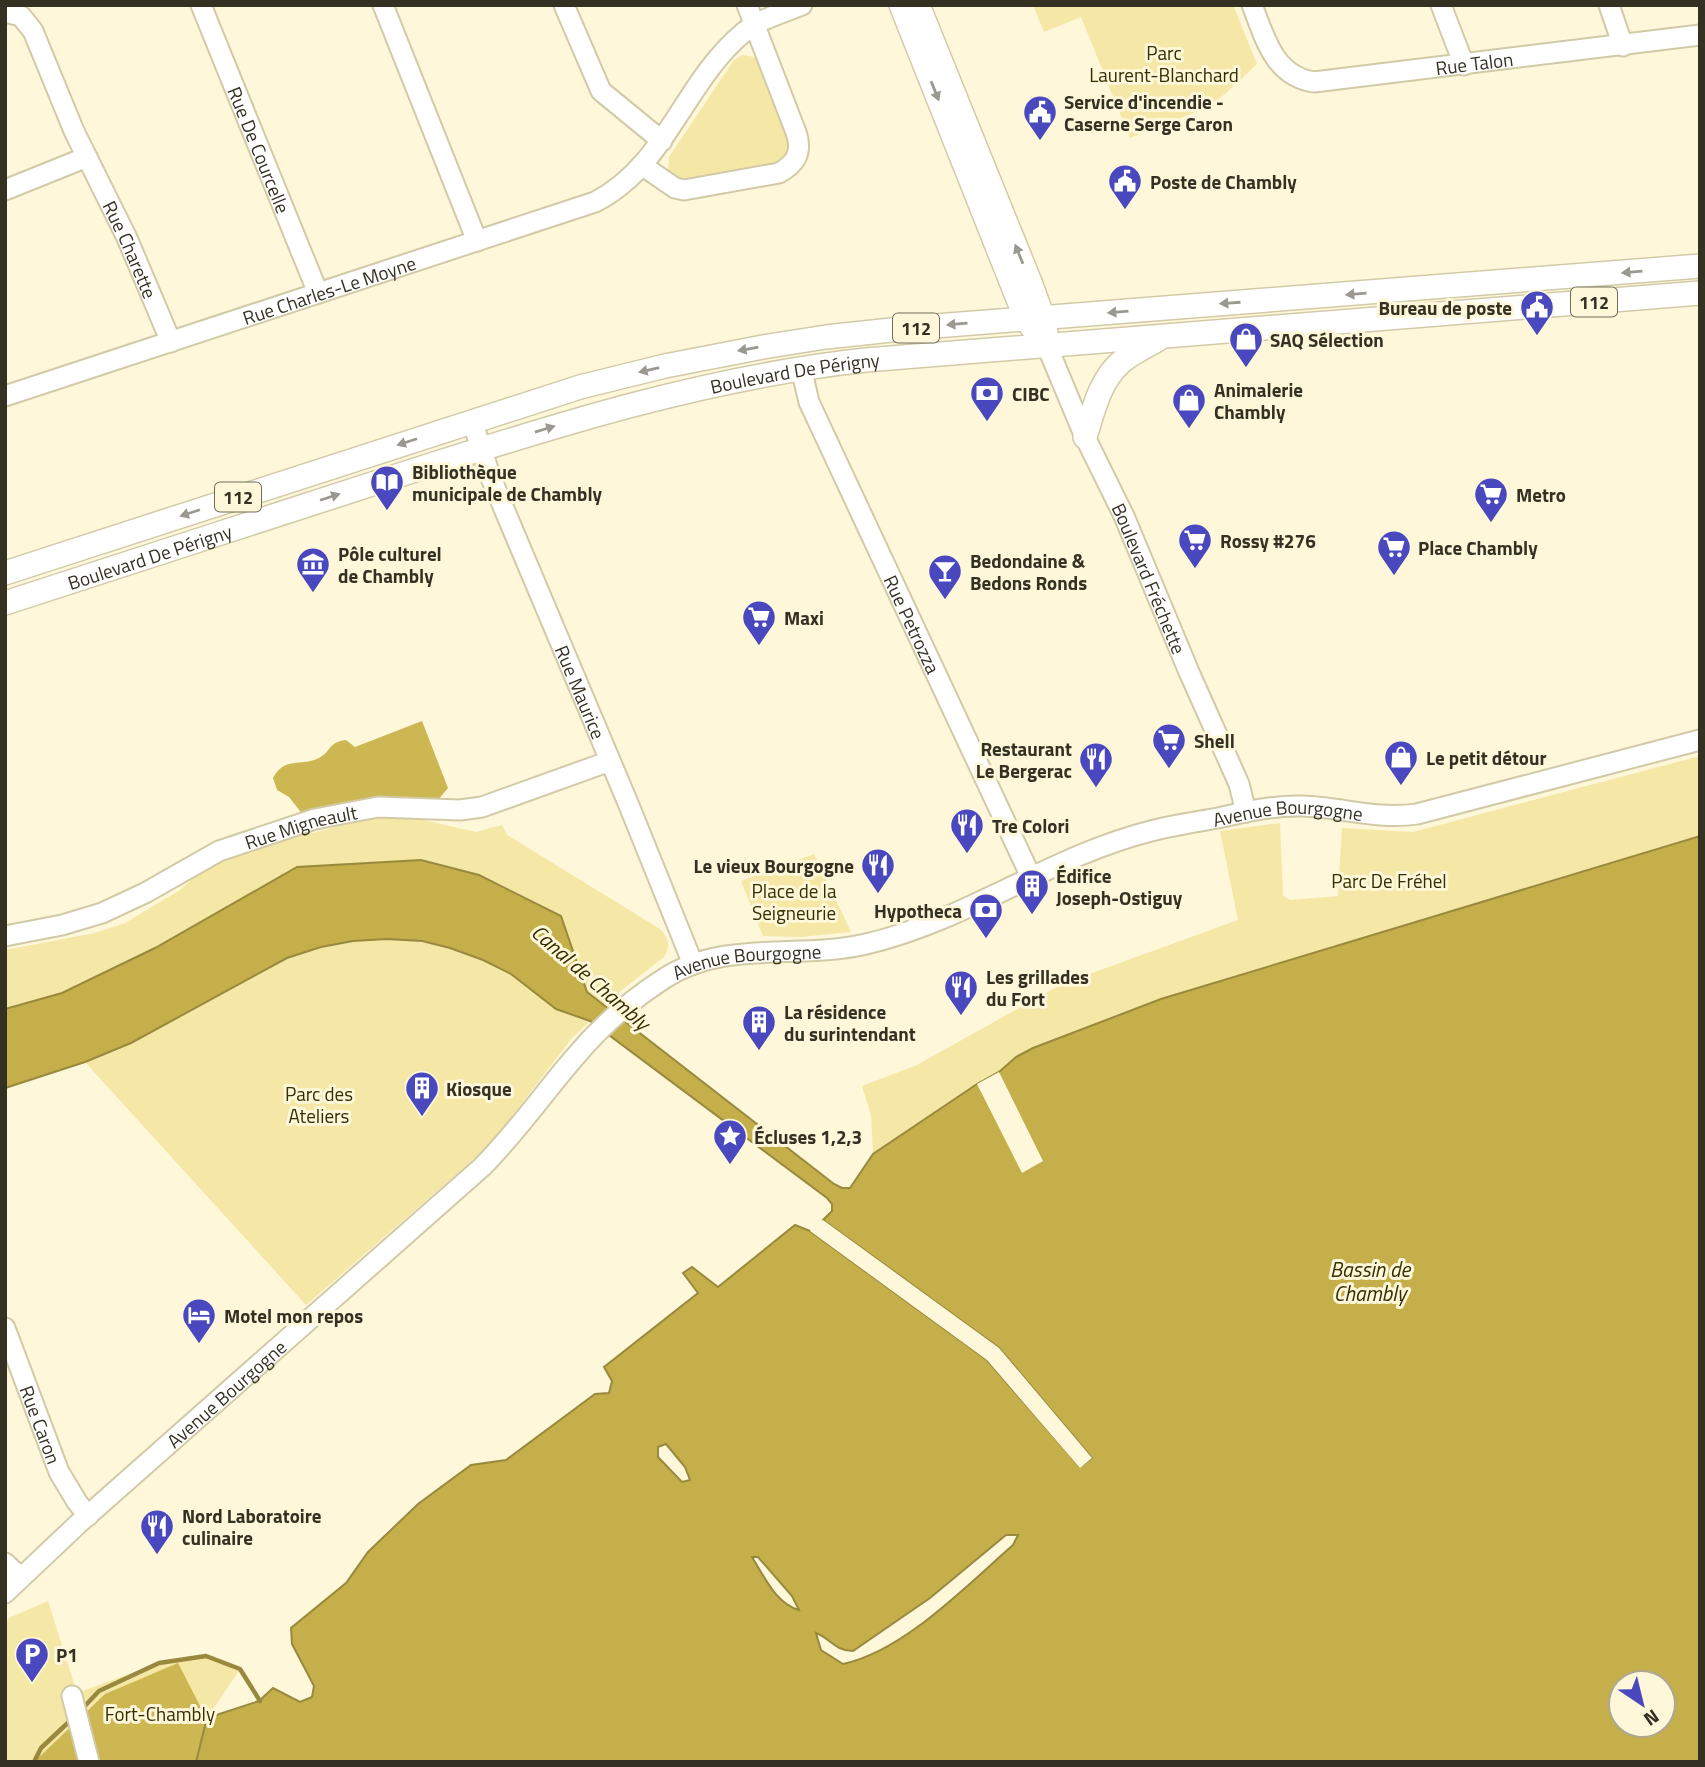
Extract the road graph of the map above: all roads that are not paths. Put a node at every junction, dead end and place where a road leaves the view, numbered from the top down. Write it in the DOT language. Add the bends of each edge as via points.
graph roads {
  1 [pos="201,5"];
  2 [pos="383,5"];
  3 [pos="564,5"];
  4 [pos="747,5"];
  5 [pos="802,5"];
  6 [pos="901,5"];
  7 [pos="918,5"];
  8 [pos="1252,5"];
  9 [pos="1441,5"];
  10 [pos="1609,5"];
  11 [pos="5,12"];
  12 [pos="755,24"];
  13 [pos="1700,35"];
  14 [pos="1623,46"];
  15 [pos="1464,65"];
  16 [pos="662,141"];
  17 [pos="87,157"];
  18 [pos="643,166"];
  19 [pos="5,190"];
  20 [pos="477,241"];
  21 [pos="1700,266"];
  22 [pos="318,293"];
  23 [pos="1700,293"];
  24 [pos="1035,318"];
  25 [pos="1162,337"];
  26 [pos="171,342"];
  27 [pos="1047,346"];
  28 [pos="801,368"];
  29 [pos="5,396"];
  30 [pos="472,421"];
  31 [pos="1085,437"];
  32 [pos="480,449"];
  33 [pos="5,573"];
  34 [pos="5,603"];
  35 [pos="1700,740"];
  36 [pos="610,761"];
  37 [pos="1246,812"];
  38 [pos="1031,877"];
  39 [pos="5,936"];
  40 [pos="692,964"];
  41 [pos="5,1328"];
  42 [pos="88,1516"];
  43 [pos="5,1563"];
  44 [pos="20,1577"];
  45 [pos="5,1593"];
  46 [pos="75,1708"];
  47 [pos="89,1762"];
  1 -- 22 [label="street, Rue De Courcelle"];
  2 -- 20 [label="street"];
  3 -- 16 [label="street" via="601,91"];
  4 -- 12 [label="street"];
  5 -- 12 [label="street, Rue Charles-Le Moyne"];
  6 -- 24 [label="main road, Boulevard Fréchette, one-way"];
  24 -- 7 [label="main road, Boulevard Fréchette, one-way"];
  8 -- 15 [label="street, Rue Talon" via="1274,58 1301,80"];
  9 -- 15 [label="street"];
  10 -- 14 [label="street"];
  11 -- 17 [label="street, Rue Charette" via="21,16 29,24"];
  12 -- 16 [label="street, Rue Charles-Le Moyne" via="712,66"];
  12 -- 18 [label="street" via="799,142 794,162 771,175 684,190"];
  13 -- 14 [label="street, Rue Talon"];
  14 -- 15 [label="street, Rue Talon"];
  16 -- 18 [label="street, Rue Charles-Le Moyne"];
  17 -- 19 [label="street"];
  17 -- 26 [label="street, Rue Charette"];
  18 -- 20 [label="street, Rue Charles-Le Moyne" via="620,188 595,202"];
  20 -- 22 [label="street, Rue Charles-Le Moyne"];
  21 -- 24 [label="main road, Boulevard De Périgny / 112, one-way"];
  22 -- 26 [label="street, Rue Charles-Le Moyne"];
  23 -- 25 [label="main road, Boulevard De Périgny / 112"];
  24 -- 27 [label="main road, Boulevard Fréchette"];
  24 -- 30 [label="main road, Boulevard De Périgny / 112, one-way" via="845,334 736,352 596,383"];
  25 -- 27 [label="main road, Boulevard De Périgny / 112"];
  25 -- 31 [label="main road" via="1115,369 1100,393"];
  26 -- 29 [label="street, Rue Charles-Le Moyne"];
  27 -- 28 [label="main road, Boulevard De Périgny / 112"];
  27 -- 31 [label="street, Boulevard Fréchette"];
  32 -- 28 [label="main road, Boulevard De Périgny / 112, one-way" via="643,402"];
  28 -- 38 [label="street, Rue Petrozza" via="809,402"];
  30 -- 32 [label="street, Rue Maurice"];
  30 -- 33 [label="main road, Boulevard De Périgny / 112, one-way"];
  31 -- 37 [label="street, Boulevard Fréchette" via="1124,516 1239,784"];
  34 -- 32 [label="main road, Boulevard De Périgny / 112, one-way"];
  32 -- 36 [label="street, Rue Maurice"];
  35 -- 37 [label="street, Avenue Bourgogne" via="1405,816 1379,817 1303,806"];
  36 -- 39 [label="street, Rue Migneault" via="482,807 378,807 316,819 219,851 102,913"];
  36 -- 40 [label="street, Rue Maurice"];
  37 -- 38 [label="street, Avenue Bourgogne" via="1132,836"];
  38 -- 40 [label="street, Avenue Bourgogne" via="874,942 829,951 729,954"];
  40 -- 42 [label="street, Avenue Bourgogne" via="638,997 589,1041 482,1167"];
  41 -- 42 [label="street, Rue Caron" via="59,1472"];
  42 -- 44 [label="street, Avenue Bourgogne"];
  43 -- 44 [label="street"];
  44 -- 45 [label="street, Avenue Bourgogne"];
  46 -- 47 [label="street"];
}
